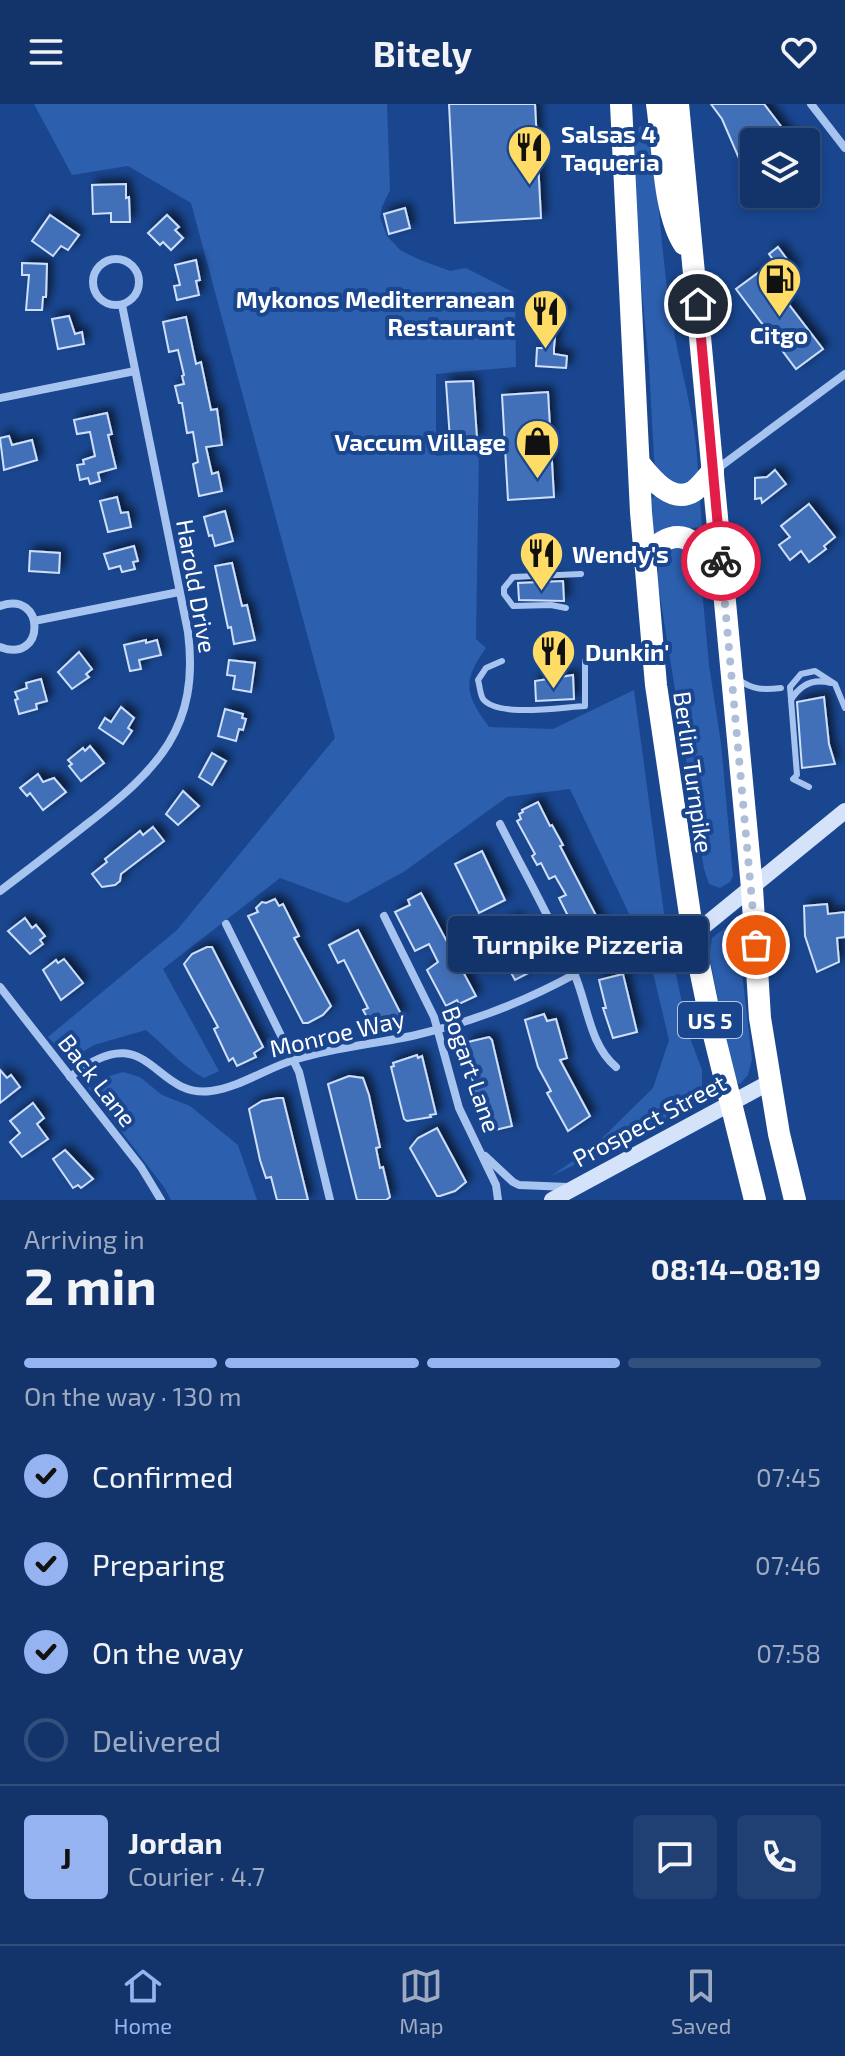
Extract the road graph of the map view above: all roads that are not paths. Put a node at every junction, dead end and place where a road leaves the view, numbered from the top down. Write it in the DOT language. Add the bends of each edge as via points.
graph roads {
  1 [pos="657,104"];
  2 [pos="678,104"];
  3 [pos="811,104"];
  4 [pos="621,108"];
  5 [pos="661,129"];
  6 [pos="845,148"];
  7 [pos="693,258"];
  8 [pos="122,305"];
  9 [pos="135,371"];
  10 [pos="845,374"];
  11 [pos="0,398"];
  12 [pos="639,463"];
  13 [pos="713,471"];
  14 [pos="644,557"];
  15 [pos="581,574"];
  16 [pos="722,576"];
  17 [pos="179,592"];
  18 [pos="0,606"];
  19 [pos="566,608"];
  20 [pos="34,621"];
  21 [pos="0,647"];
  22 [pos="502,661"];
  23 [pos="585,661"];
  24 [pos="732,675"];
  25 [pos="835,684"];
  26 [pos="781,688"];
  27 [pos="791,700"];
  28 [pos="845,708"];
  29 [pos="809,787"];
  30 [pos="845,811"];
  31 [pos="500,824"];
  32 [pos="752,888"];
  33 [pos="0,891"];
  34 [pos="384,916"];
  35 [pos="226,924"];
  36 [pos="693,935"];
  37 [pos="575,974"];
  38 [pos="0,987"];
  39 [pos="438,1029"];
  40 [pos="294,1060"];
  41 [pos="616,1067"];
  42 [pos="70,1077"];
  43 [pos="770,1082"];
  44 [pos="730,1104"];
  45 [pos="478,1150"];
  46 [pos="575,1188"];
  47 [pos="161,1200"];
  48 [pos="330,1200"];
  49 [pos="498,1200"];
  50 [pos="552,1200"];
  51 [pos="755,1200"];
  52 [pos="795,1200"];
  1 -- 5 [label="highway"];
  2 -- 7 [label="highway, Berlin Turnpike / US 5"];
  3 -- 6 [label="street"];
  4 -- 5 [label="highway" via="645,115"];
  4 -- 12 [label="highway, Berlin Turnpike / US 5"];
  5 -- 7 [label="highway" via="672,210 679,236"];
  7 -- 13 [label="highway, Berlin Turnpike / US 5"];
  8 -- 8 [label="street" via="136,293 138,275 126,261 108,260 94,273 94,291 107,304"];
  8 -- 9 [label="street, Harold Drive"];
  9 -- 11 [label="street"];
  9 -- 17 [label="street, Harold Drive"];
  10 -- 13 [label="street"];
  12 -- 13 [label="highway" via="673,494 694,491"];
  12 -- 14 [label="highway, Berlin Turnpike / US 5"];
  13 -- 16 [label="highway, Berlin Turnpike / US 5"];
  14 -- 16 [label="highway" via="657,544 680,536 691,539"];
  14 -- 36 [label="highway, Berlin Turnpike / US 5" via="660,716"];
  15 -- 19 [label="lane" via="513,577 504,588 513,606"];
  16 -- 24 [label="highway, Berlin Turnpike / US 5"];
  17 -- 20 [label="street"];
  17 -- 33 [label="street, Harold Drive" via="190,649 190,685 165,751 133,788"];
  18 -- 20 [label="street" via="20,605"];
  20 -- 21 [label="street" via="34,634 26,645 10,651"];
  22 -- 23 [label="lane" via="486,668 478,680 481,697 491,706 510,710 585,706"];
  24 -- 26 [label="lane" via="750,688"];
  24 -- 32 [label="highway, Berlin Turnpike / US 5"];
  25 -- 27 [label="lane" via="807,684"];
  25 -- 27 [label="lane" via="815,671 801,674 790,687"];
  25 -- 28 [label="lane"];
  27 -- 29 [label="lane" via="797,775 793,779"];
  30 -- 32 [label="main road"];
  31 -- 37 [label="street"];
  32 -- 36 [label="main road"];
  32 -- 43 [label="highway, Berlin Turnpike / US 5" via="760,1018"];
  34 -- 39 [label="street, Bogart Lane"];
  35 -- 40 [label="street"];
  36 -- 44 [label="highway, Berlin Turnpike / US 5"];
  37 -- 39 [label="street, Monroe Way" via="506,1007"];
  37 -- 41 [label="street" via="595,1039"];
  38 -- 42 [label="street, Back Lane"];
  39 -- 40 [label="street, Monroe Way"];
  39 -- 45 [label="street, Bogart Lane" via="459,1108"];
  40 -- 42 [label="street, Monroe Way" via="210,1091 179,1085 144,1058 126,1053 103,1056"];
  40 -- 48 [label="street"];
  42 -- 47 [label="street, Back Lane"];
  43 -- 44 [label="main road, Prospect Street"];
  43 -- 52 [label="highway, Berlin Turnpike / US 5"];
  44 -- 46 [label="main road, Prospect Street"];
  44 -- 51 [label="highway, Berlin Turnpike / US 5"];
  45 -- 46 [label="street, Bogart Lane" via="519,1185"];
  45 -- 49 [label="street, Bogart Lane"];
  46 -- 50 [label="main road, Prospect Street"];
}
